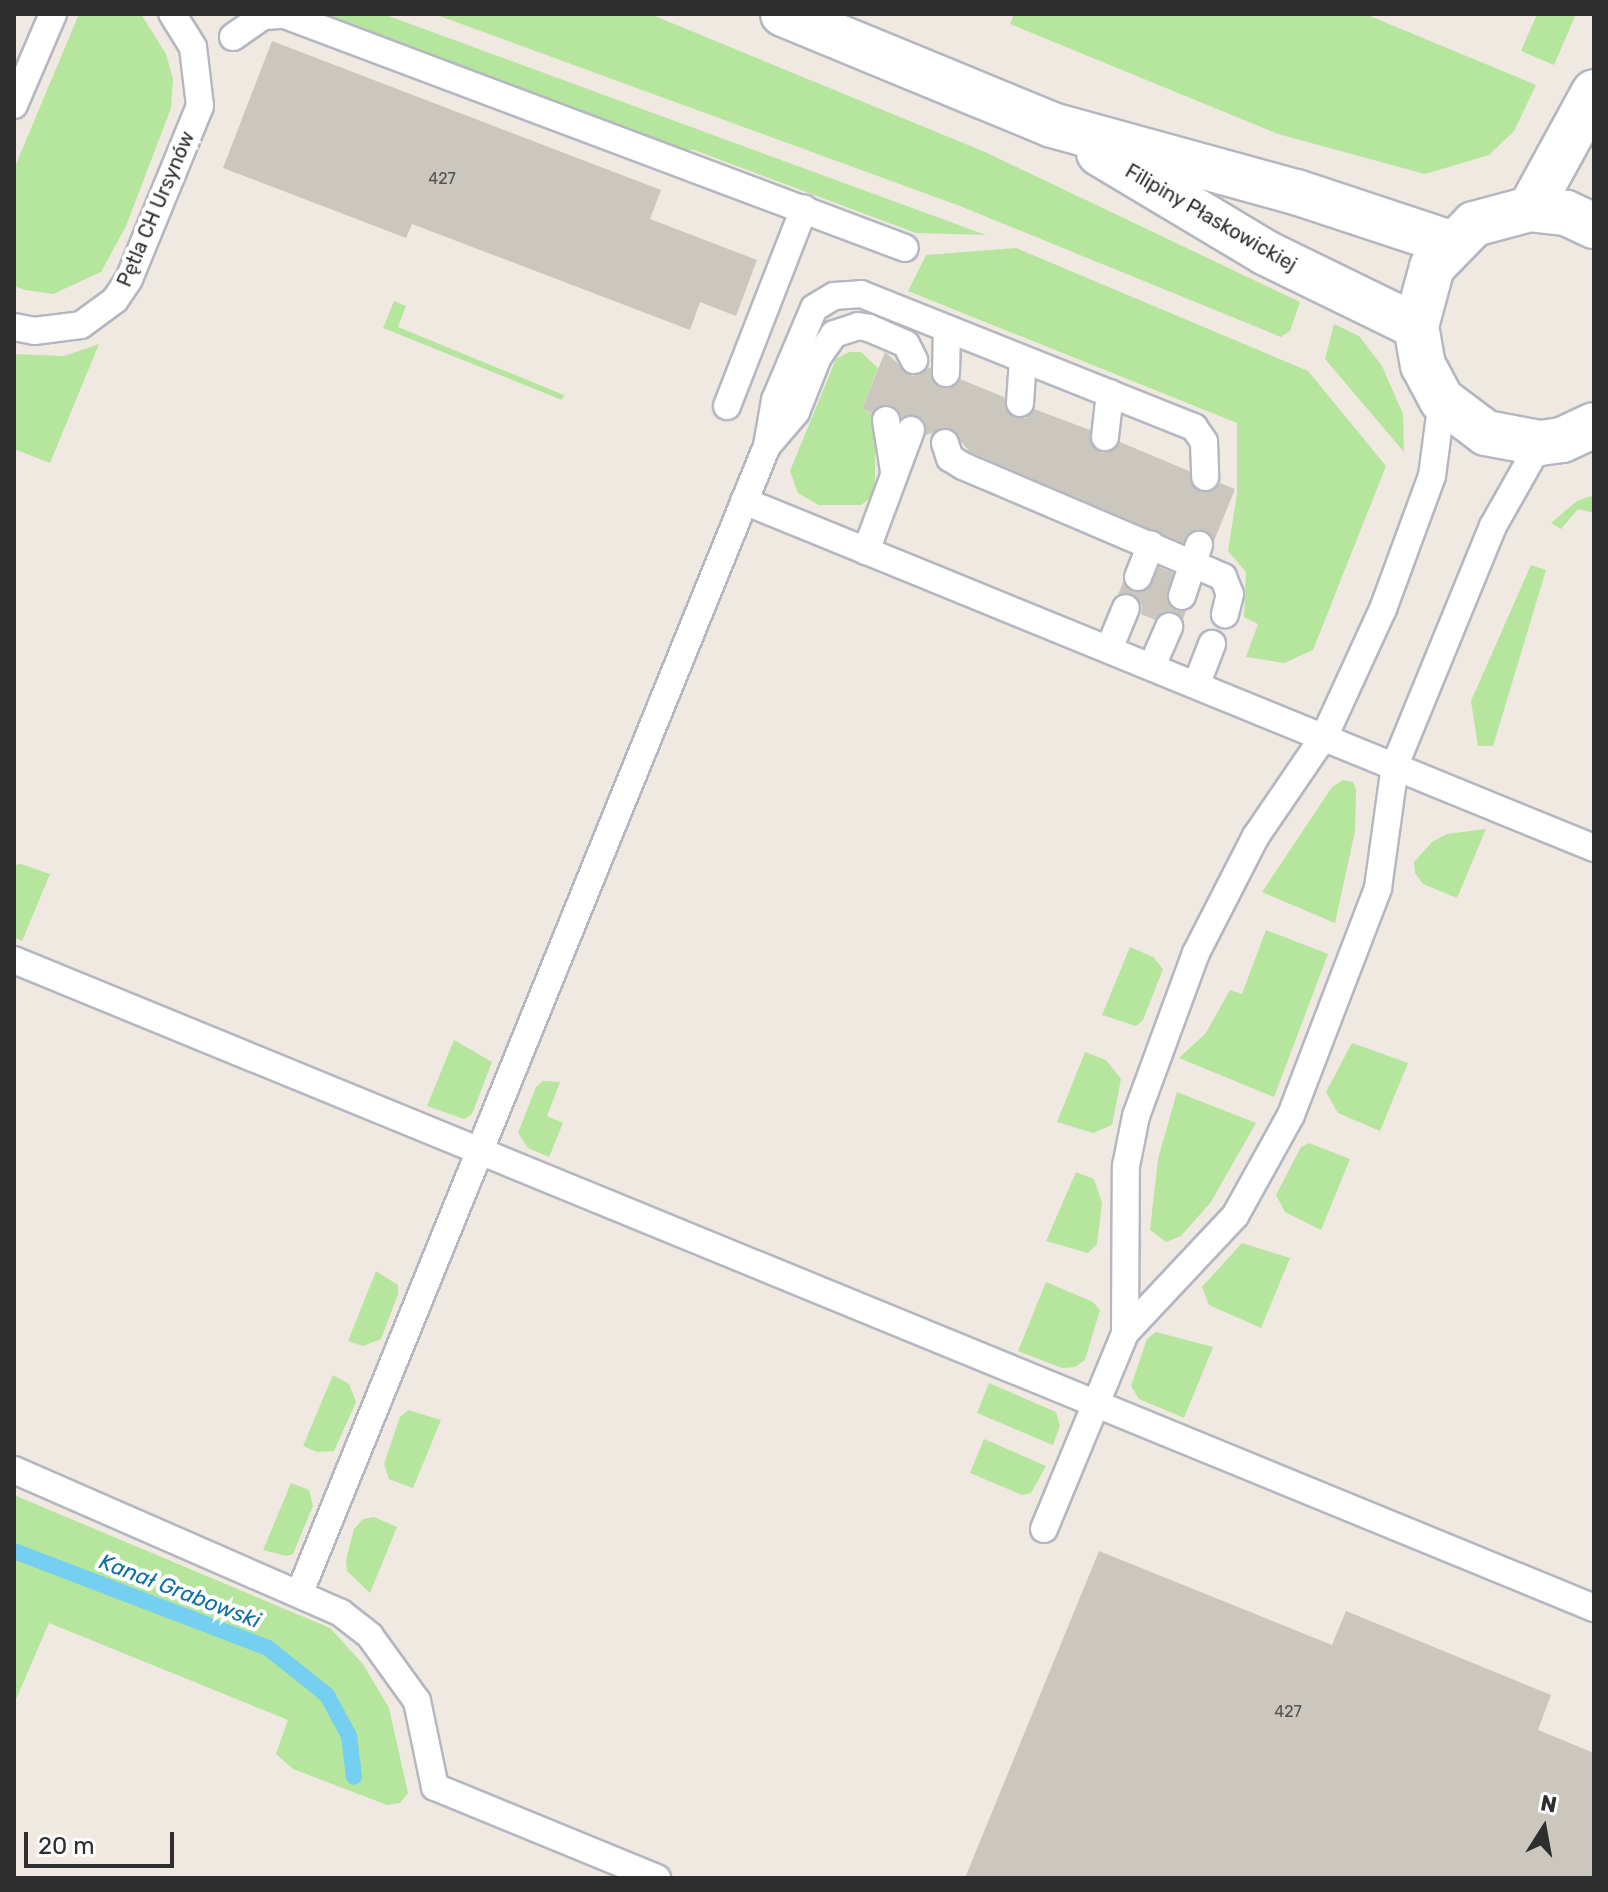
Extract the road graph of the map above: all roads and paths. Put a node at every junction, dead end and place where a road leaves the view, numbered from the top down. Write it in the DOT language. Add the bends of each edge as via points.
graph roads {
  1 [pos="53,14"];
  2 [pos="172,14"];
  3 [pos="783,14"];
  4 [pos="233,37"];
  5 [pos="1594,92"];
  6 [pos="14,105"];
  7 [pos="1052,125"];
  8 [pos="804,209"];
  9 [pos="1530,209"];
  10 [pos="1594,226"];
  11 [pos="1450,243"];
  12 [pos="905,248"];
  13 [pos="1416,326"];
  14 [pos="14,327"];
  15 [pos="947,329"];
  16 [pos="899,349"];
  17 [pos="1023,359"];
  18 [pos="946,373"];
  19 [pos="1110,393"];
  20 [pos="1442,400"];
  21 [pos="1020,403"];
  22 [pos="727,406"];
  23 [pos="886,420"];
  24 [pos="1594,425"];
  25 [pos="911,430"];
  26 [pos="1105,437"];
  27 [pos="945,443"];
  28 [pos="1540,443"];
  29 [pos="767,446"];
  30 [pos="894,473"];
  31 [pos="1205,477"];
  32 [pos="744,501"];
  33 [pos="1151,545"];
  34 [pos="866,551"];
  35 [pos="1197,554"];
  36 [pos="1138,577"];
  37 [pos="1182,596"];
  38 [pos="1126,608"];
  39 [pos="1225,614"];
  40 [pos="1169,627"];
  41 [pos="1212,644"];
  42 [pos="1109,649"];
  43 [pos="1152,666"];
  44 [pos="1197,683"];
  45 [pos="1325,735"];
  46 [pos="1395,765"];
  47 [pos="1594,848"];
  48 [pos="14,960"];
  49 [pos="480,1151"];
  50 [pos="1125,1333"];
  51 [pos="1094,1405"];
  52 [pos="14,1470"];
  53 [pos="1044,1529"];
  54 [pos="300,1592"];
  55 [pos="1594,1608"];
  56 [pos="657,1878"];
  1 -- 6 [label="lane"];
  2 -- 14 [label="lane, Pętla CH Ursynów" via="193,47 200,106 129,279 115,300 81,325 49,330"];
  3 -- 7 [label="main road, Filipiny Płaskowickiej"];
  4 -- 8 [label="lane" via="263,16 285,15"];
  5 -- 9 [label="main road"];
  7 -- 11 [label="main road, Filipiny Płaskowickiej" via="1296,192"];
  7 -- 13 [label="main road, Filipiny Płaskowickiej" via="1266,253"];
  8 -- 12 [label="lane"];
  8 -- 22 [label="lane"];
  9 -- 10 [label="main road" via="1566,213"];
  9 -- 11 [label="main road" via="1474,224"];
  11 -- 13 [label="main road" via="1420,294"];
  13 -- 20 [label="main road" via="1423,365"];
  15 -- 17 [label="lane"];
  15 -- 18 [label="lane"];
  15 -- 29 [label="lane" via="861,294 821,303 803,327 775,400"];
  16 -- 29 [label="lane" via="858,326 834,334 818,357 796,412"];
  17 -- 19 [label="lane"];
  17 -- 21 [label="lane"];
  19 -- 26 [label="lane"];
  19 -- 31 [label="lane" via="1194,427 1207,452"];
  20 -- 28 [label="main road" via="1486,433"];
  20 -- 45 [label="lane" via="1440,441 1425,500 1383,609"];
  23 -- 30 [label="lane"];
  24 -- 28 [label="main road"];
  25 -- 30 [label="lane"];
  27 -- 33 [label="lane" via="953,461 1017,480 1096,513"];
  28 -- 46 [label="lane" via="1487,539"];
  29 -- 32 [label="lane"];
  30 -- 34 [label="lane"];
  32 -- 34 [label="lane"];
  32 -- 49 [label="lane"];
  33 -- 35 [label="lane"];
  33 -- 36 [label="lane"];
  34 -- 42 [label="lane"];
  35 -- 37 [label="lane"];
  35 -- 39 [label="lane" via="1227,582"];
  38 -- 42 [label="lane"];
  40 -- 43 [label="lane"];
  41 -- 44 [label="lane"];
  42 -- 43 [label="lane"];
  43 -- 44 [label="lane"];
  44 -- 45 [label="lane"];
  45 -- 46 [label="lane"];
  45 -- 50 [label="lane" via="1256,836 1217,911 1136,1116 1126,1166"];
  46 -- 47 [label="lane"];
  46 -- 50 [label="lane" via="1378,888 1291,1115 1235,1216"];
  48 -- 49 [label="lane"];
  49 -- 51 [label="lane"];
  49 -- 54 [label="lane"];
  50 -- 51 [label="lane"];
  51 -- 53 [label="lane"];
  51 -- 55 [label="lane"];
  52 -- 54 [label="lane"];
  54 -- 56 [label="lane" via="341,1613 400,1672 417,1701 435,1787"];
}
